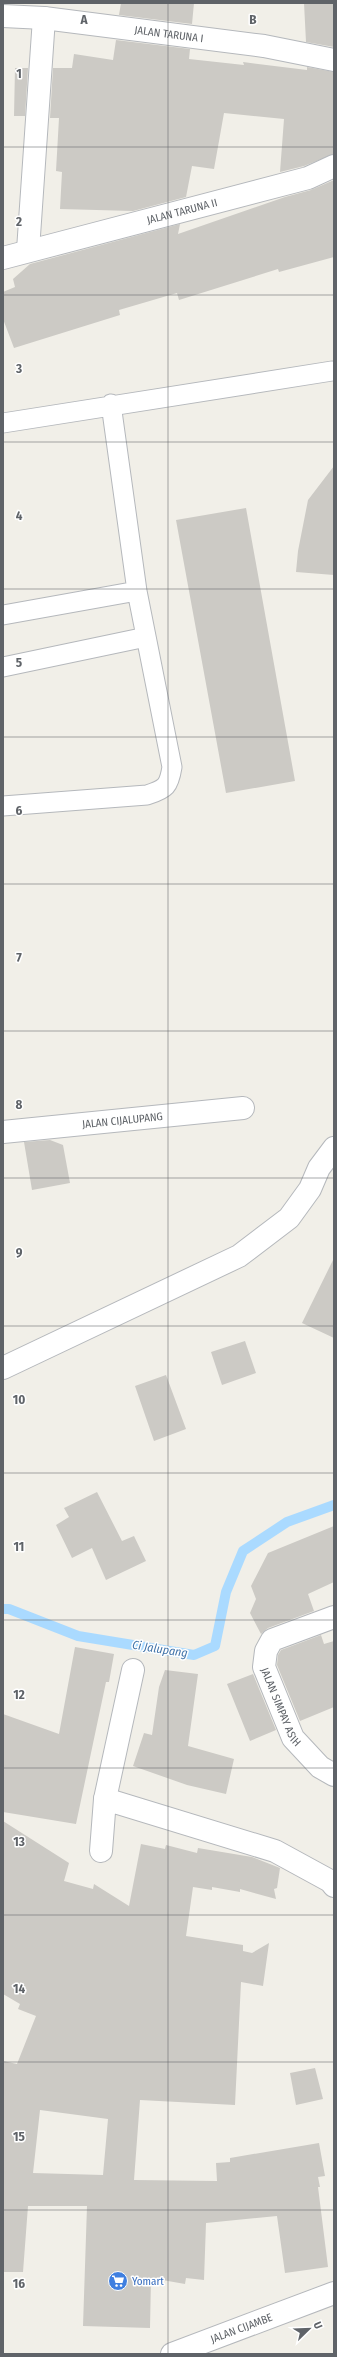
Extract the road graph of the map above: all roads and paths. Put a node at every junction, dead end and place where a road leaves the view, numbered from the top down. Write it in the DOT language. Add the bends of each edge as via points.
graph roads {
  1 [pos="3,16"];
  2 [pos="44,18"];
  3 [pos="334,60"];
  4 [pos="334,166"];
  5 [pos="28,250"];
  6 [pos="3,258"];
  7 [pos="332,371"];
  8 [pos="111,404"];
  9 [pos="3,423"];
  10 [pos="137,591"];
  11 [pos="3,615"];
  12 [pos="146,637"];
  13 [pos="3,667"];
  14 [pos="3,806"];
  15 [pos="243,1108"];
  16 [pos="3,1132"];
  17 [pos="334,1148"];
  18 [pos="3,1368"];
  19 [pos="334,1617"];
  20 [pos="133,1670"];
  21 [pos="334,1775"];
  22 [pos="104,1799"];
  23 [pos="101,1851"];
  24 [pos="334,1886"];
  25 [pos="334,2294"];
  26 [pos="172,2354"];
  1 -- 2 [label="street, JALAN TARUNA I"];
  2 -- 3 [label="street, JALAN TARUNA I" via="264,46"];
  2 -- 5 [label="street"];
  4 -- 5 [label="street, JALAN TARUNA II" via="308,178"];
  5 -- 6 [label="street, JALAN TARUNA II"];
  7 -- 8 [label="lane"];
  8 -- 9 [label="lane"];
  8 -- 10 [label="lane"];
  10 -- 11 [label="lane"];
  10 -- 12 [label="lane"];
  12 -- 13 [label="lane"];
  12 -- 14 [label="lane" via="172,767 170,781 161,790 147,795"];
  15 -- 16 [label="street, JALAN CIJALUPANG"];
  17 -- 18 [label="street" via="289,1218 239,1256"];
  19 -- 21 [label="street, JALAN SIMPAY ASIH" via="272,1640 266,1651 264,1667 293,1738 320,1767"];
  20 -- 22 [label="street"];
  22 -- 23 [label="street"];
  22 -- 24 [label="street" via="275,1851 330,1881"];
  25 -- 26 [label="street, JALAN CIJAMBE"];
}
